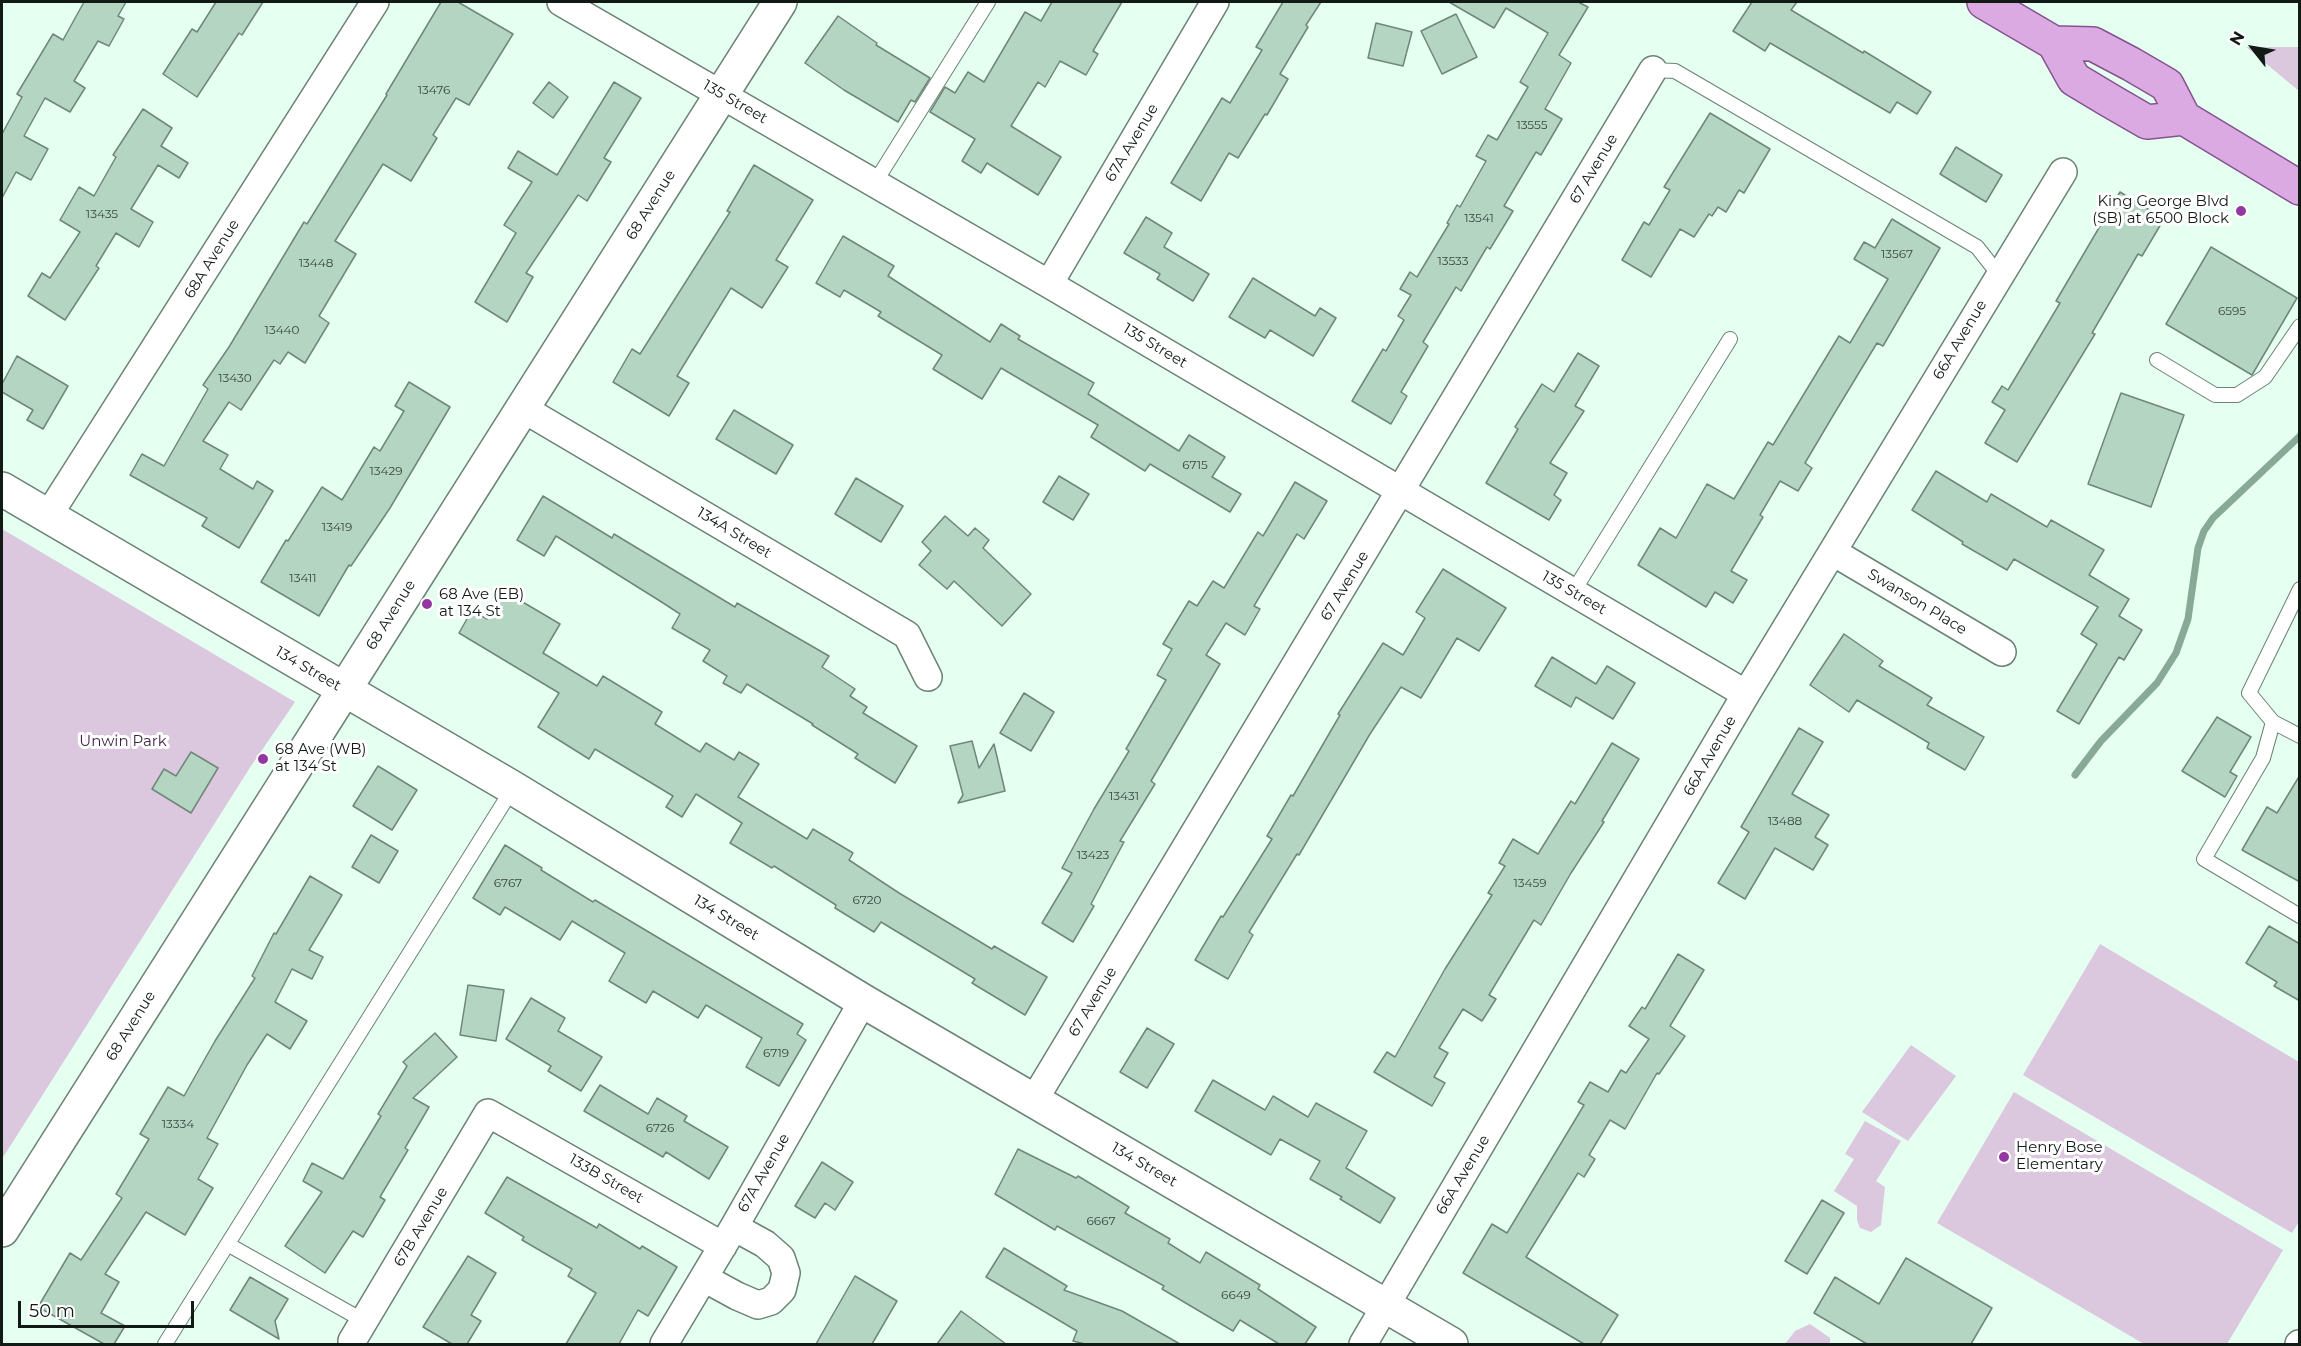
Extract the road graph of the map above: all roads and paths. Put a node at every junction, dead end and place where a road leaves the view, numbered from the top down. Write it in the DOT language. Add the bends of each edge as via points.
graph roads {
  1 [pos="375,2"];
  2 [pos="561,2"];
  3 [pos="780,2"];
  4 [pos="988,2"];
  5 [pos="1215,2"];
  6 [pos="1984,2"];
  7 [pos="1653,70"];
  8 [pos="722,94"];
  9 [pos="2063,172"];
  10 [pos="874,184"];
  11 [pos="2300,188"];
  12 [pos="1999,275"];
  13 [pos="1049,284"];
  14 [pos="2300,326"];
  15 [pos="1730,339"];
  16 [pos="2157,360"];
  17 [pos="522,408"];
  18 [pos="2,489"];
  19 [pos="1401,493"];
  20 [pos="48,516"];
  21 [pos="1833,552"];
  22 [pos="2300,589"];
  23 [pos="1573,592"];
  24 [pos="2002,652"];
  25 [pos="928,677"];
  26 [pos="344,690"];
  27 [pos="1746,694"];
  28 [pos="2273,722"];
  29 [pos="2300,736"];
  30 [pos="513,788"];
  31 [pos="2300,916"];
  32 [pos="862,1001"];
  33 [pos="1034,1100"];
  34 [pos="488,1113"];
  35 [pos="2,1230"];
  36 [pos="728,1236"];
  37 [pos="229,1245"];
  38 [pos="704,1278"];
  39 [pos="1386,1306"];
  40 [pos="358,1331"];
  41 [pos="165,1344"];
  42 [pos="664,1344"];
  43 [pos="1363,1344"];
  44 [pos="1451,1344"];
  1 -- 20 [label="street, 68A Avenue"];
  2 -- 8 [label="street, 135 Street"];
  3 -- 8 [label="street, 68 Avenue"];
  4 -- 10 [label="lane"];
  5 -- 13 [label="street, 67A Avenue"];
  6 -- 11 [label="main road" via="2054,43 2093,44 2167,85 2184,118"];
  7 -- 12 [label="lane" via="1675,71 1977,247"];
  7 -- 19 [label="street, 67 Avenue"];
  8 -- 10 [label="street, 135 Street"];
  8 -- 17 [label="street, 68 Avenue"];
  9 -- 12 [label="street, 66A Avenue"];
  10 -- 13 [label="street, 135 Street"];
  12 -- 21 [label="street, 66A Avenue"];
  13 -- 19 [label="street, 135 Street"];
  14 -- 16 [label="lane" via="2265,377 2238,395 2215,395"];
  15 -- 23 [label="lane"];
  17 -- 25 [label="street, 134A Street" via="906,635"];
  17 -- 26 [label="street, 68 Avenue"];
  18 -- 20 [label="street, 134 Street"];
  19 -- 23 [label="street, 135 Street"];
  19 -- 33 [label="street, 67 Avenue"];
  20 -- 26 [label="street, 134 Street"];
  21 -- 24 [label="street, Swanson Place"];
  21 -- 27 [label="street, 66A Avenue"];
  22 -- 28 [label="lane" via="2249,693"];
  23 -- 27 [label="street, 135 Street"];
  26 -- 30 [label="street, 134 Street"];
  26 -- 35 [label="street, 68 Avenue"];
  27 -- 39 [label="street, 66A Avenue"];
  28 -- 29 [label="lane"];
  28 -- 31 [label="lane" via="2263,758 2204,859"];
  30 -- 32 [label="street, 134 Street"];
  30 -- 37 [label="lane"];
  32 -- 33 [label="street, 134 Street"];
  32 -- 36 [label="street, 67A Avenue"];
  33 -- 39 [label="street, 134 Street"];
  34 -- 36 [label="street, 133B Street"];
  34 -- 40 [label="street, 67B Avenue"];
  36 -- 38 [label="street, 67A Avenue"];
  36 -- 38 [label="street" via="765,1244 781,1258 786,1272 782,1290 771,1301 758,1305"];
  37 -- 40 [label="lane"];
  37 -- 41 [label="lane"];
  38 -- 42 [label="street, 67A Avenue"];
  39 -- 43 [label="street, 66A Avenue"];
  39 -- 44 [label="street, 134 Street"];
}
